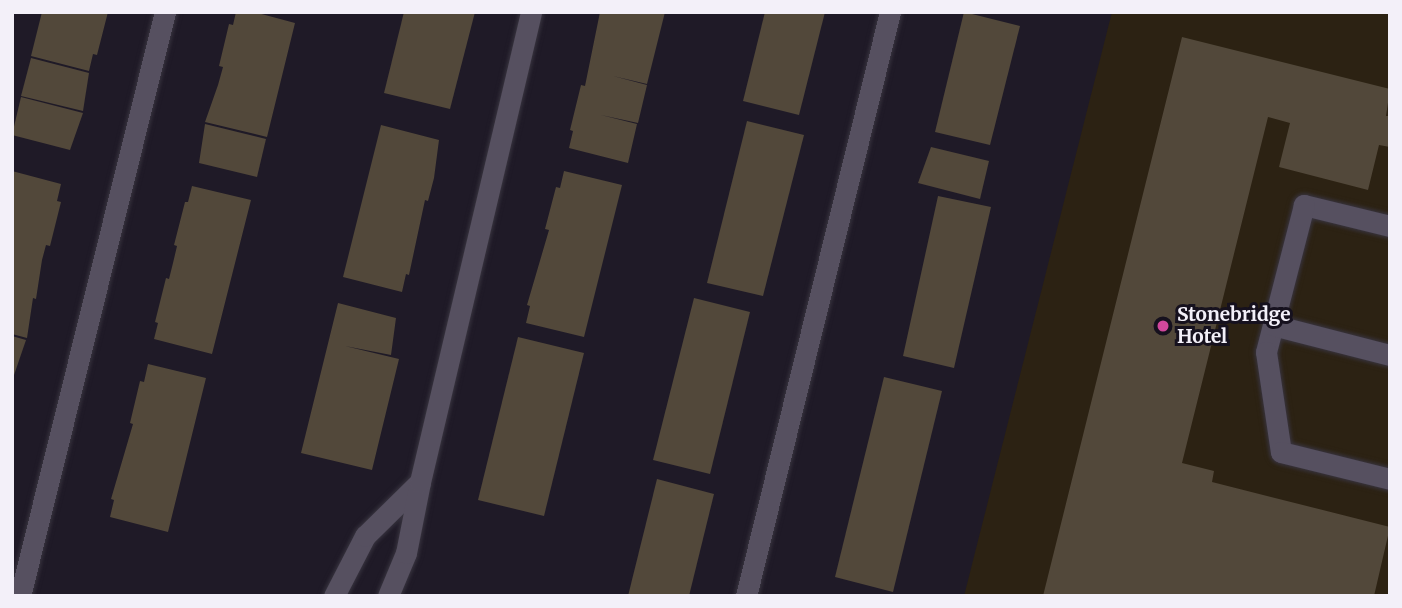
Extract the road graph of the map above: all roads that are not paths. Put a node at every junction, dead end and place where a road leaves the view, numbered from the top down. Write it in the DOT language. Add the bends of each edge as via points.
graph roads {
  1 [pos="164,12"];
  2 [pos="531,12"];
  3 [pos="890,12"];
  4 [pos="1390,226"];
  5 [pos="1273,325"];
  6 [pos="1390,355"];
  7 [pos="1390,479"];
  8 [pos="420,482"];
  9 [pos="20,596"];
  10 [pos="334,596"];
  11 [pos="388,596"];
  12 [pos="746,596"];
  1 -- 9 [label="lane"];
  2 -- 8 [label="lane"];
  3 -- 12 [label="lane"];
  4 -- 5 [label="lane" via="1304,205"];
  5 -- 6 [label="lane"];
  5 -- 7 [label="lane" via="1266,352 1280,452"];
  8 -- 10 [label="lane" via="365,536"];
  8 -- 11 [label="lane" via="406,553"];
}
